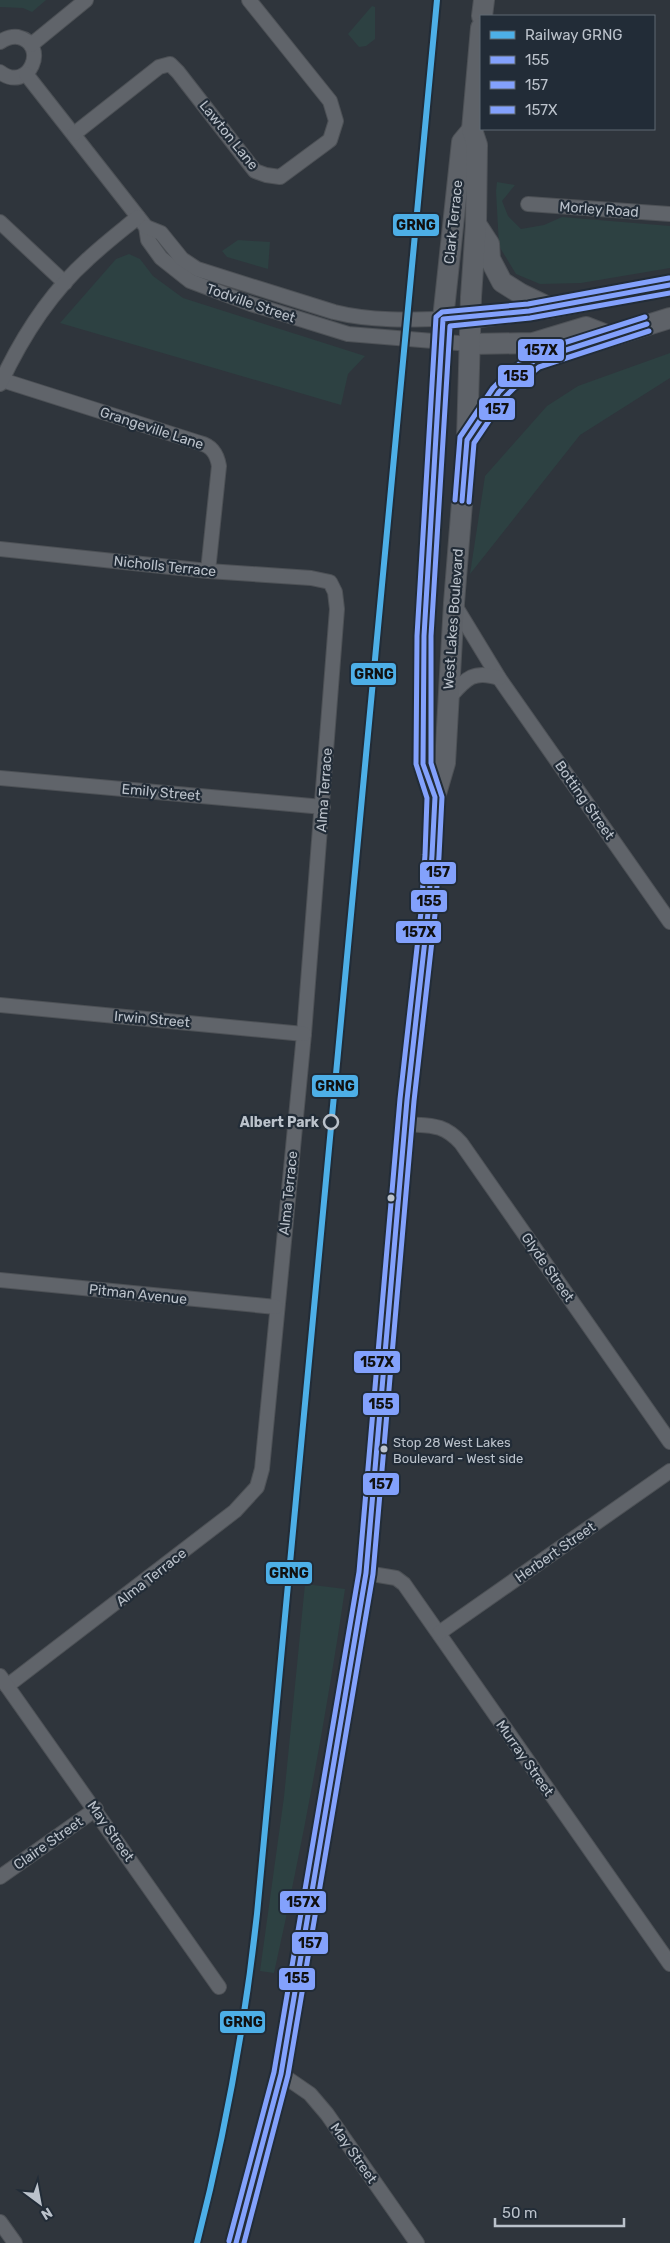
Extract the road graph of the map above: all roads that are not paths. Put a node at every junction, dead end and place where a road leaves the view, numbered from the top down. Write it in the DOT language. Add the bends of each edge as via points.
graph roads {
  1 [pos="86,0"];
  2 [pos="249,0"];
  3 [pos="484,0"];
  4 [pos="482,15"];
  5 [pos="480,39"];
  6 [pos="1,40"];
  7 [pos="31,45"];
  8 [pos="0,72"];
  9 [pos="26,74"];
  10 [pos="472,130"];
  11 [pos="74,134"];
  12 [pos="528,204"];
  13 [pos="670,214"];
  14 [pos="0,222"];
  15 [pos="142,222"];
  16 [pos="476,224"];
  17 [pos="65,283"];
  18 [pos="670,284"];
  19 [pos="550,308"];
  20 [pos="443,318"];
  21 [pos="470,318"];
  22 [pos="670,318"];
  23 [pos="609,336"];
  24 [pos="441,342"];
  25 [pos="470,344"];
  26 [pos="1,382"];
  27 [pos="467,440"];
  28 [pos="0,549"];
  29 [pos="208,571"];
  30 [pos="330,582"];
  31 [pos="454,603"];
  32 [pos="499,678"];
  33 [pos="448,699"];
  34 [pos="0,778"];
  35 [pos="435,797"];
  36 [pos="323,807"];
  37 [pos="670,922"];
  38 [pos="0,1005"];
  39 [pos="304,1034"];
  40 [pos="406,1124"];
  41 [pos="0,1280"];
  42 [pos="276,1307"];
  43 [pos="670,1442"];
  44 [pos="670,1471"];
  45 [pos="366,1573"];
  46 [pos="439,1633"];
  47 [pos="4,1681"];
  48 [pos="96,1809"];
  49 [pos="0,1877"];
  50 [pos="670,1964"];
  51 [pos="219,1987"];
  52 [pos="280,2074"];
  53 [pos="0,2222"];
  54 [pos="15,2243"];
  55 [pos="236,2243"];
  56 [pos="417,2243"];
  1 -- 7 [label="street"];
  2 -- 11 [label="street, Lawton Lane" via="330,101 336,121 330,140 280,177 255,171 170,64 159,67"];
  3 -- 4 [label="main road"];
  5 -- 10 [label="main road, Clark Terrace"];
  6 -- 7 [label="street" via="23,38"];
  7 -- 9 [label="street" via="34,58"];
  8 -- 9 [label="street" via="12,77"];
  9 -- 11 [label="street, Todville Street"];
  10 -- 16 [label="main road, Clark Terrace" via="478,145"];
  10 -- 20 [label="main road, Clark Terrace" via="462,142"];
  11 -- 15 [label="street, Todville Street"];
  12 -- 13 [label="street, Morley Road"];
  14 -- 17 [label="street"];
  15 -- 17 [label="street" via="87,259"];
  15 -- 20 [label="street, Todville Street" via="161,233 182,259 198,269 350,316 385,320"];
  15 -- 24 [label="street, Todville Street" via="148,240 161,258 190,281 348,334"];
  16 -- 19 [label="main road" via="489,244 490,259 502,282"];
  16 -- 21 [label="main road, Clark Terrace"];
  17 -- 26 [label="street" via="38,318"];
  18 -- 19 [label="main road"];
  19 -- 21 [label="main road"];
  20 -- 21 [label="street"];
  20 -- 24 [label="main road, West Lakes Boulevard"];
  21 -- 25 [label="main road, West Lakes Boulevard"];
  22 -- 23 [label="main road, West Lakes Boulevard"];
  23 -- 25 [label="main road" via="586,327 533,343"];
  23 -- 27 [label="main road, West Lakes Boulevard" via="535,360 499,392"];
  24 -- 25 [label="street"];
  24 -- 35 [label="main road, West Lakes Boulevard" via="424,665 423,764"];
  25 -- 27 [label="main road, West Lakes Boulevard"];
  26 -- 29 [label="street, Grangeville Lane" via="200,442 210,448 218,458 219,466"];
  27 -- 31 [label="main road, West Lakes Boulevard"];
  28 -- 29 [label="street, Nicholls Terrace"];
  29 -- 30 [label="street, Nicholls Terrace"];
  30 -- 36 [label="street, Alma Terrace" via="337,609"];
  31 -- 32 [label="street, Botting Street"];
  31 -- 33 [label="main road, West Lakes Boulevard"];
  32 -- 33 [label="street" via="487,674 472,676"];
  32 -- 37 [label="street, Botting Street"];
  33 -- 35 [label="main road, West Lakes Boulevard" via="445,763"];
  34 -- 36 [label="street, Emily Street"];
  35 -- 40 [label="main road, West Lakes Boulevard" via="428,913"];
  36 -- 39 [label="street, Alma Terrace"];
  38 -- 39 [label="street, Irwin Street"];
  39 -- 42 [label="street, Alma Terrace"];
  40 -- 43 [label="street, Glyde Street" via="439,1126 461,1143"];
  40 -- 45 [label="main road, West Lakes Boulevard"];
  41 -- 42 [label="street, Pitman Avenue"];
  42 -- 47 [label="street, Alma Terrace" via="262,1468 257,1487 235,1511"];
  44 -- 46 [label="street, Herbert Street"];
  45 -- 46 [label="street, Murray Street" via="396,1578 404,1584"];
  45 -- 52 [label="main road, West Lakes Boulevard"];
  46 -- 50 [label="street, Murray Street"];
  47 -- 48 [label="street, May Street"];
  48 -- 49 [label="street, Claire Street"];
  48 -- 51 [label="street, May Street"];
  52 -- 55 [label="main road, West Lakes Boulevard"];
  52 -- 56 [label="street, May Street" via="310,2094 327,2114"];
  53 -- 54 [label="street"];
}
